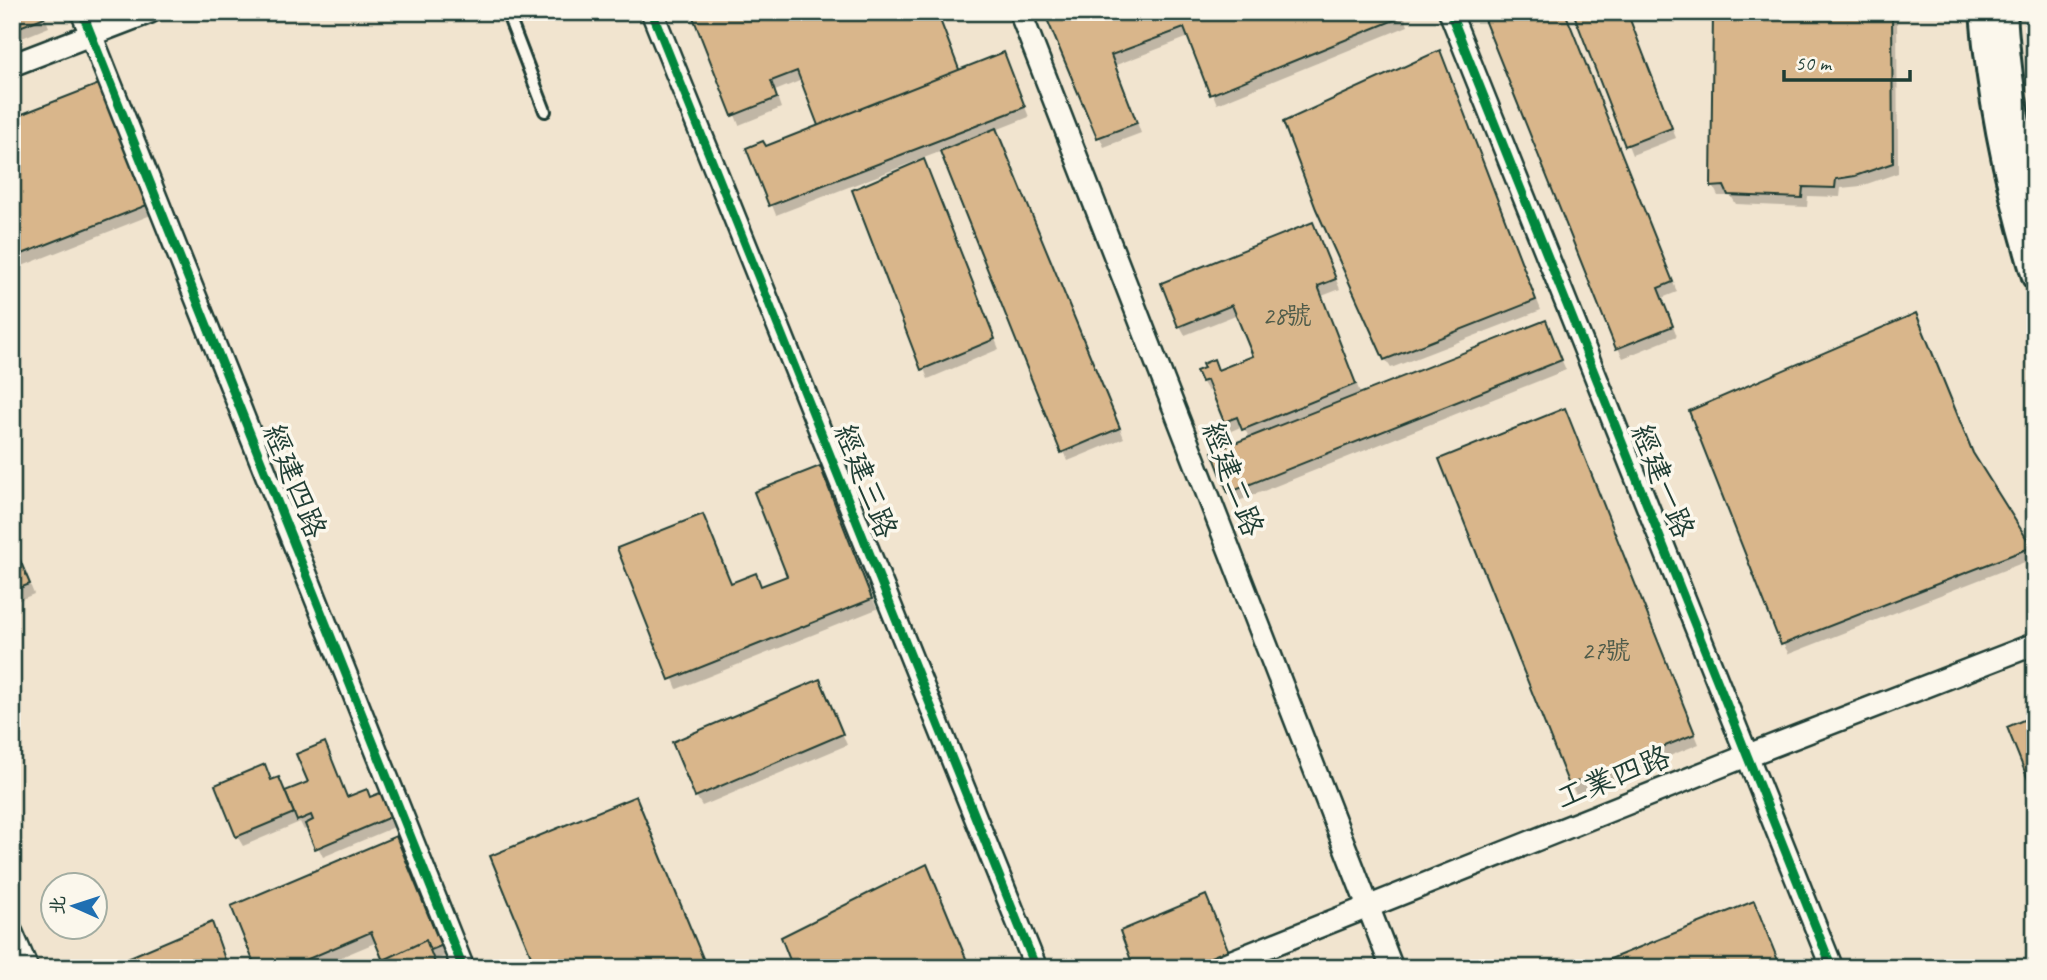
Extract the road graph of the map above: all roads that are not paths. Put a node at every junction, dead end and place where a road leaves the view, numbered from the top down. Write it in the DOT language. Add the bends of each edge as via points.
graph roads {
  1 [pos="82,12"];
  2 [pos="150,12"];
  3 [pos="507,12"];
  4 [pos="652,12"];
  5 [pos="1020,12"];
  6 [pos="1450,12"];
  7 [pos="1983,12"];
  8 [pos="2004,12"];
  9 [pos="90,33"];
  10 [pos="12,65"];
  11 [pos="545,111"];
  12 [pos="2035,209"];
  13 [pos="2035,277"];
  14 [pos="2035,644"];
  15 [pos="1745,756"];
  16 [pos="1368,908"];
  17 [pos="12,933"];
  18 [pos="27,968"];
  19 [pos="463,968"];
  20 [pos="1036,968"];
  21 [pos="1215,968"];
  22 [pos="1392,968"];
  23 [pos="1832,968"];
  1 -- 9 [label="street, 經建四路"];
  2 -- 9 [label="street"];
  3 -- 11 [label="lane"];
  4 -- 20 [label="street, 經建三路"];
  5 -- 16 [label="street, 經建二路"];
  6 -- 15 [label="street, 經建一路"];
  7 -- 13 [label="street" via="2003,154"];
  8 -- 12 [label="street" via="2023,158"];
  9 -- 10 [label="street"];
  9 -- 19 [label="street, 經建四路"];
  14 -- 15 [label="street, 工業四路"];
  15 -- 16 [label="street, 工業四路"];
  15 -- 23 [label="street, 經建一路"];
  16 -- 21 [label="street, 工業四路"];
  16 -- 22 [label="street, 經建二路"];
  17 -- 18 [label="street"];
}
